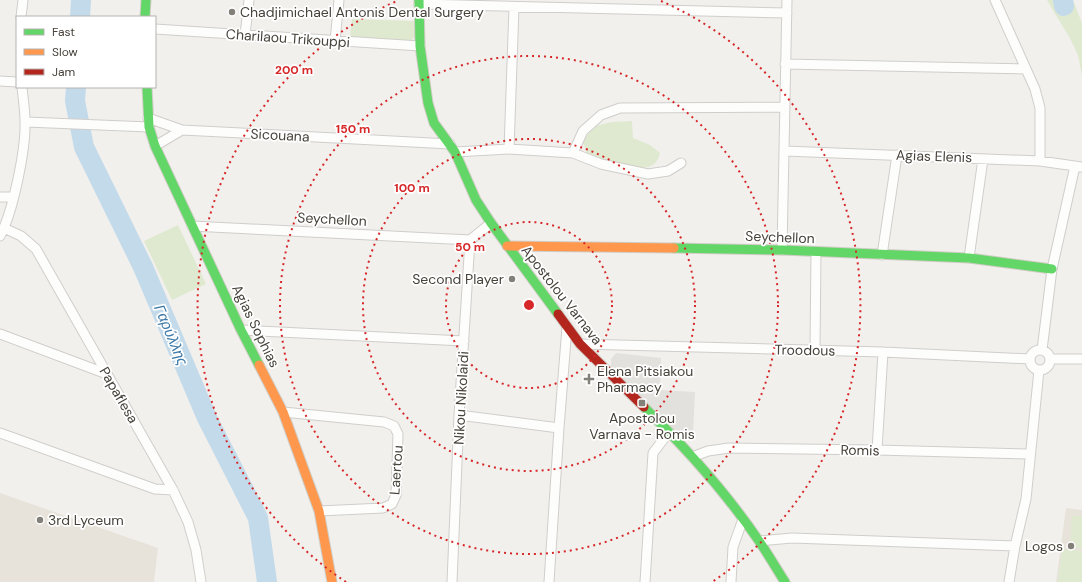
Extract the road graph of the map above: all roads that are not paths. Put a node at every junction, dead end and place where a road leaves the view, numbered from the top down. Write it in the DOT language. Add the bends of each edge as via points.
graph roads {
  1 [pos="23,0"];
  2 [pos="146,0"];
  3 [pos="249,0"];
  4 [pos="339,0"];
  5 [pos="787,0"];
  6 [pos="995,0"];
  7 [pos="419,2"];
  8 [pos="514,7"];
  9 [pos="787,13"];
  10 [pos="21,16"];
  11 [pos="145,16"];
  12 [pos="156,30"];
  13 [pos="245,35"];
  14 [pos="335,40"];
  15 [pos="420,46"];
  16 [pos="785,64"];
  17 [pos="1026,69"];
  18 [pos="0,81"];
  19 [pos="16,82"];
  20 [pos="22,88"];
  21 [pos="147,88"];
  22 [pos="785,107"];
  23 [pos="26,122"];
  24 [pos="149,122"];
  25 [pos="182,130"];
  26 [pos="450,144"];
  27 [pos="155,146"];
  28 [pos="509,149"];
  29 [pos="785,151"];
  30 [pos="455,152"];
  31 [pos="573,153"];
  32 [pos="897,155"];
  33 [pos="983,158"];
  34 [pos="1040,161"];
  35 [pos="681,162"];
  36 [pos="1079,166"];
  37 [pos="0,197"];
  38 [pos="13,197"];
  39 [pos="490,223"];
  40 [pos="192,226"];
  41 [pos="2,232"];
  42 [pos="470,240"];
  43 [pos="507,246"];
  44 [pos="782,250"];
  45 [pos="816,253"];
  46 [pos="882,255"];
  47 [pos="969,258"];
  48 [pos="1052,269"];
  49 [pos="567,327"];
  50 [pos="241,330"];
  51 [pos="0,334"];
  52 [pos="464,341"];
  53 [pos="580,344"];
  54 [pos="815,350"];
  55 [pos="1042,350"];
  56 [pos="883,352"];
  57 [pos="1030,359"];
  58 [pos="1050,359"];
  59 [pos="1082,359"];
  60 [pos="1039,370"];
  61 [pos="107,374"];
  62 [pos="283,412"];
  63 [pos="460,415"];
  64 [pos="559,428"];
  65 [pos="669,432"];
  66 [pos="0,433"];
  67 [pos="877,450"];
  68 [pos="1030,454"];
  69 [pos="692,457"];
  70 [pos="173,490"];
  71 [pos="320,511"];
  72 [pos="743,519"];
  73 [pos="759,541"];
  74 [pos="1015,546"];
  75 [pos="201,582"];
  76 [pos="332,582"];
  77 [pos="452,582"];
  78 [pos="549,582"];
  79 [pos="645,582"];
  80 [pos="731,582"];
  81 [pos="785,582"];
  82 [pos="1009,582"];
  1 -- 10 [label="street"];
  2 -- 11 [label="street"];
  3 -- 13 [label="street"];
  4 -- 14 [label="street"];
  5 -- 9 [label="street"];
  6 -- 17 [label="street"];
  7 -- 8 [label="street"];
  7 -- 15 [label="street, Apostolou Varnava"];
  8 -- 9 [label="street"];
  8 -- 28 [label="street"];
  9 -- 16 [label="street"];
  12 -- 13 [label="street, Charilaou Trikouppi"];
  13 -- 14 [label="street, Charilaou Trikouppi"];
  14 -- 15 [label="street, Charilaou Trikouppi"];
  15 -- 26 [label="street, Apostolou Varnava" via="428,103 434,123"];
  16 -- 17 [label="street"];
  16 -- 22 [label="street"];
  17 -- 34 [label="street" via="1040,108"];
  18 -- 19 [label="street"];
  20 -- 23 [label="street"];
  21 -- 24 [label="street, Agias Sophias"];
  22 -- 29 [label="street"];
  22 -- 31 [label="street" via="620,108 601,115 583,130"];
  23 -- 24 [label="street, Sicouana" via="112,126"];
  23 -- 38 [label="street" via="22,158"];
  24 -- 25 [label="street, Sicouana"];
  24 -- 27 [label="street, Agias Sophias"];
  25 -- 26 [label="street, Sicouana"];
  25 -- 27 [label="street"];
  26 -- 30 [label="street, Apostolou Varnava"];
  27 -- 40 [label="street, Agias Sophias"];
  28 -- 30 [label="street"];
  28 -- 31 [label="street"];
  29 -- 32 [label="street, Agias Elenis"];
  29 -- 44 [label="street"];
  30 -- 39 [label="street, Apostolou Varnava" via="476,200"];
  31 -- 35 [label="street" via="601,164 648,174 668,171"];
  32 -- 33 [label="street, Agias Elenis"];
  32 -- 46 [label="street"];
  33 -- 34 [label="street, Agias Elenis"];
  33 -- 47 [label="street"];
  34 -- 36 [label="street, Agias Elenis"];
  36 -- 48 [label="street"];
  37 -- 38 [label="street"];
  38 -- 41 [label="street"];
  39 -- 42 [label="street"];
  39 -- 43 [label="street, Apostolou Varnava"];
  40 -- 42 [label="street, Seychellon"];
  40 -- 50 [label="street, Agias Sophias"];
  41 -- 61 [label="street, Papaflesa" via="21,236 36,249"];
  42 -- 52 [label="street, Nikou Nikolaidi"];
  43 -- 44 [label="street, Seychellon"];
  43 -- 49 [label="street, Apostolou Varnava"];
  44 -- 45 [label="street, Seychellon"];
  45 -- 46 [label="street, Seychellon"];
  45 -- 54 [label="street"];
  46 -- 47 [label="street, Seychellon"];
  47 -- 48 [label="street, Seychellon"];
  48 -- 55 [label="street"];
  49 -- 53 [label="street, Apostolou Varnava"];
  49 -- 64 [label="street"];
  50 -- 52 [label="street"];
  50 -- 62 [label="street, Agias Sophias"];
  51 -- 61 [label="street"];
  52 -- 63 [label="street, Nikou Nikolaidi"];
  53 -- 54 [label="street, Troodous"];
  53 -- 65 [label="street, Apostolou Varnava"];
  54 -- 56 [label="street, Troodous"];
  55 -- 57 [label="street" via="1035,351"];
  55 -- 58 [label="street"];
  56 -- 57 [label="street, Troodous"];
  56 -- 67 [label="street"];
  57 -- 60 [label="street" via="1033,368"];
  58 -- 59 [label="street"];
  58 -- 60 [label="street" via="1046,368"];
  60 -- 68 [label="street"];
  61 -- 70 [label="street, Papaflesa"];
  62 -- 71 [label="street, Agias Sophias"];
  62 -- 71 [label="street, Laertou" via="384,422 394,426 398,434 396,495 392,504 384,508"];
  63 -- 64 [label="street"];
  63 -- 77 [label="street, Nikou Nikolaidi"];
  64 -- 78 [label="street"];
  65 -- 69 [label="street, Apostolou Varnava"];
  65 -- 79 [label="street" via="653,453"];
  66 -- 70 [label="street" via="155,489"];
  67 -- 68 [label="street, Romis"];
  67 -- 69 [label="street, Romis" via="729,448 708,451"];
  68 -- 74 [label="street" via="1026,499"];
  69 -- 72 [label="street, Apostolou Varnava"];
  70 -- 75 [label="street, Papaflesa" via="188,522"];
  71 -- 76 [label="street, Agias Sophias"];
  72 -- 73 [label="street, Apostolou Varnava"];
  72 -- 80 [label="street" via="733,548"];
  73 -- 74 [label="street" via="792,538"];
  73 -- 81 [label="street, Apostolou Varnava"];
  74 -- 82 [label="street"];
}
